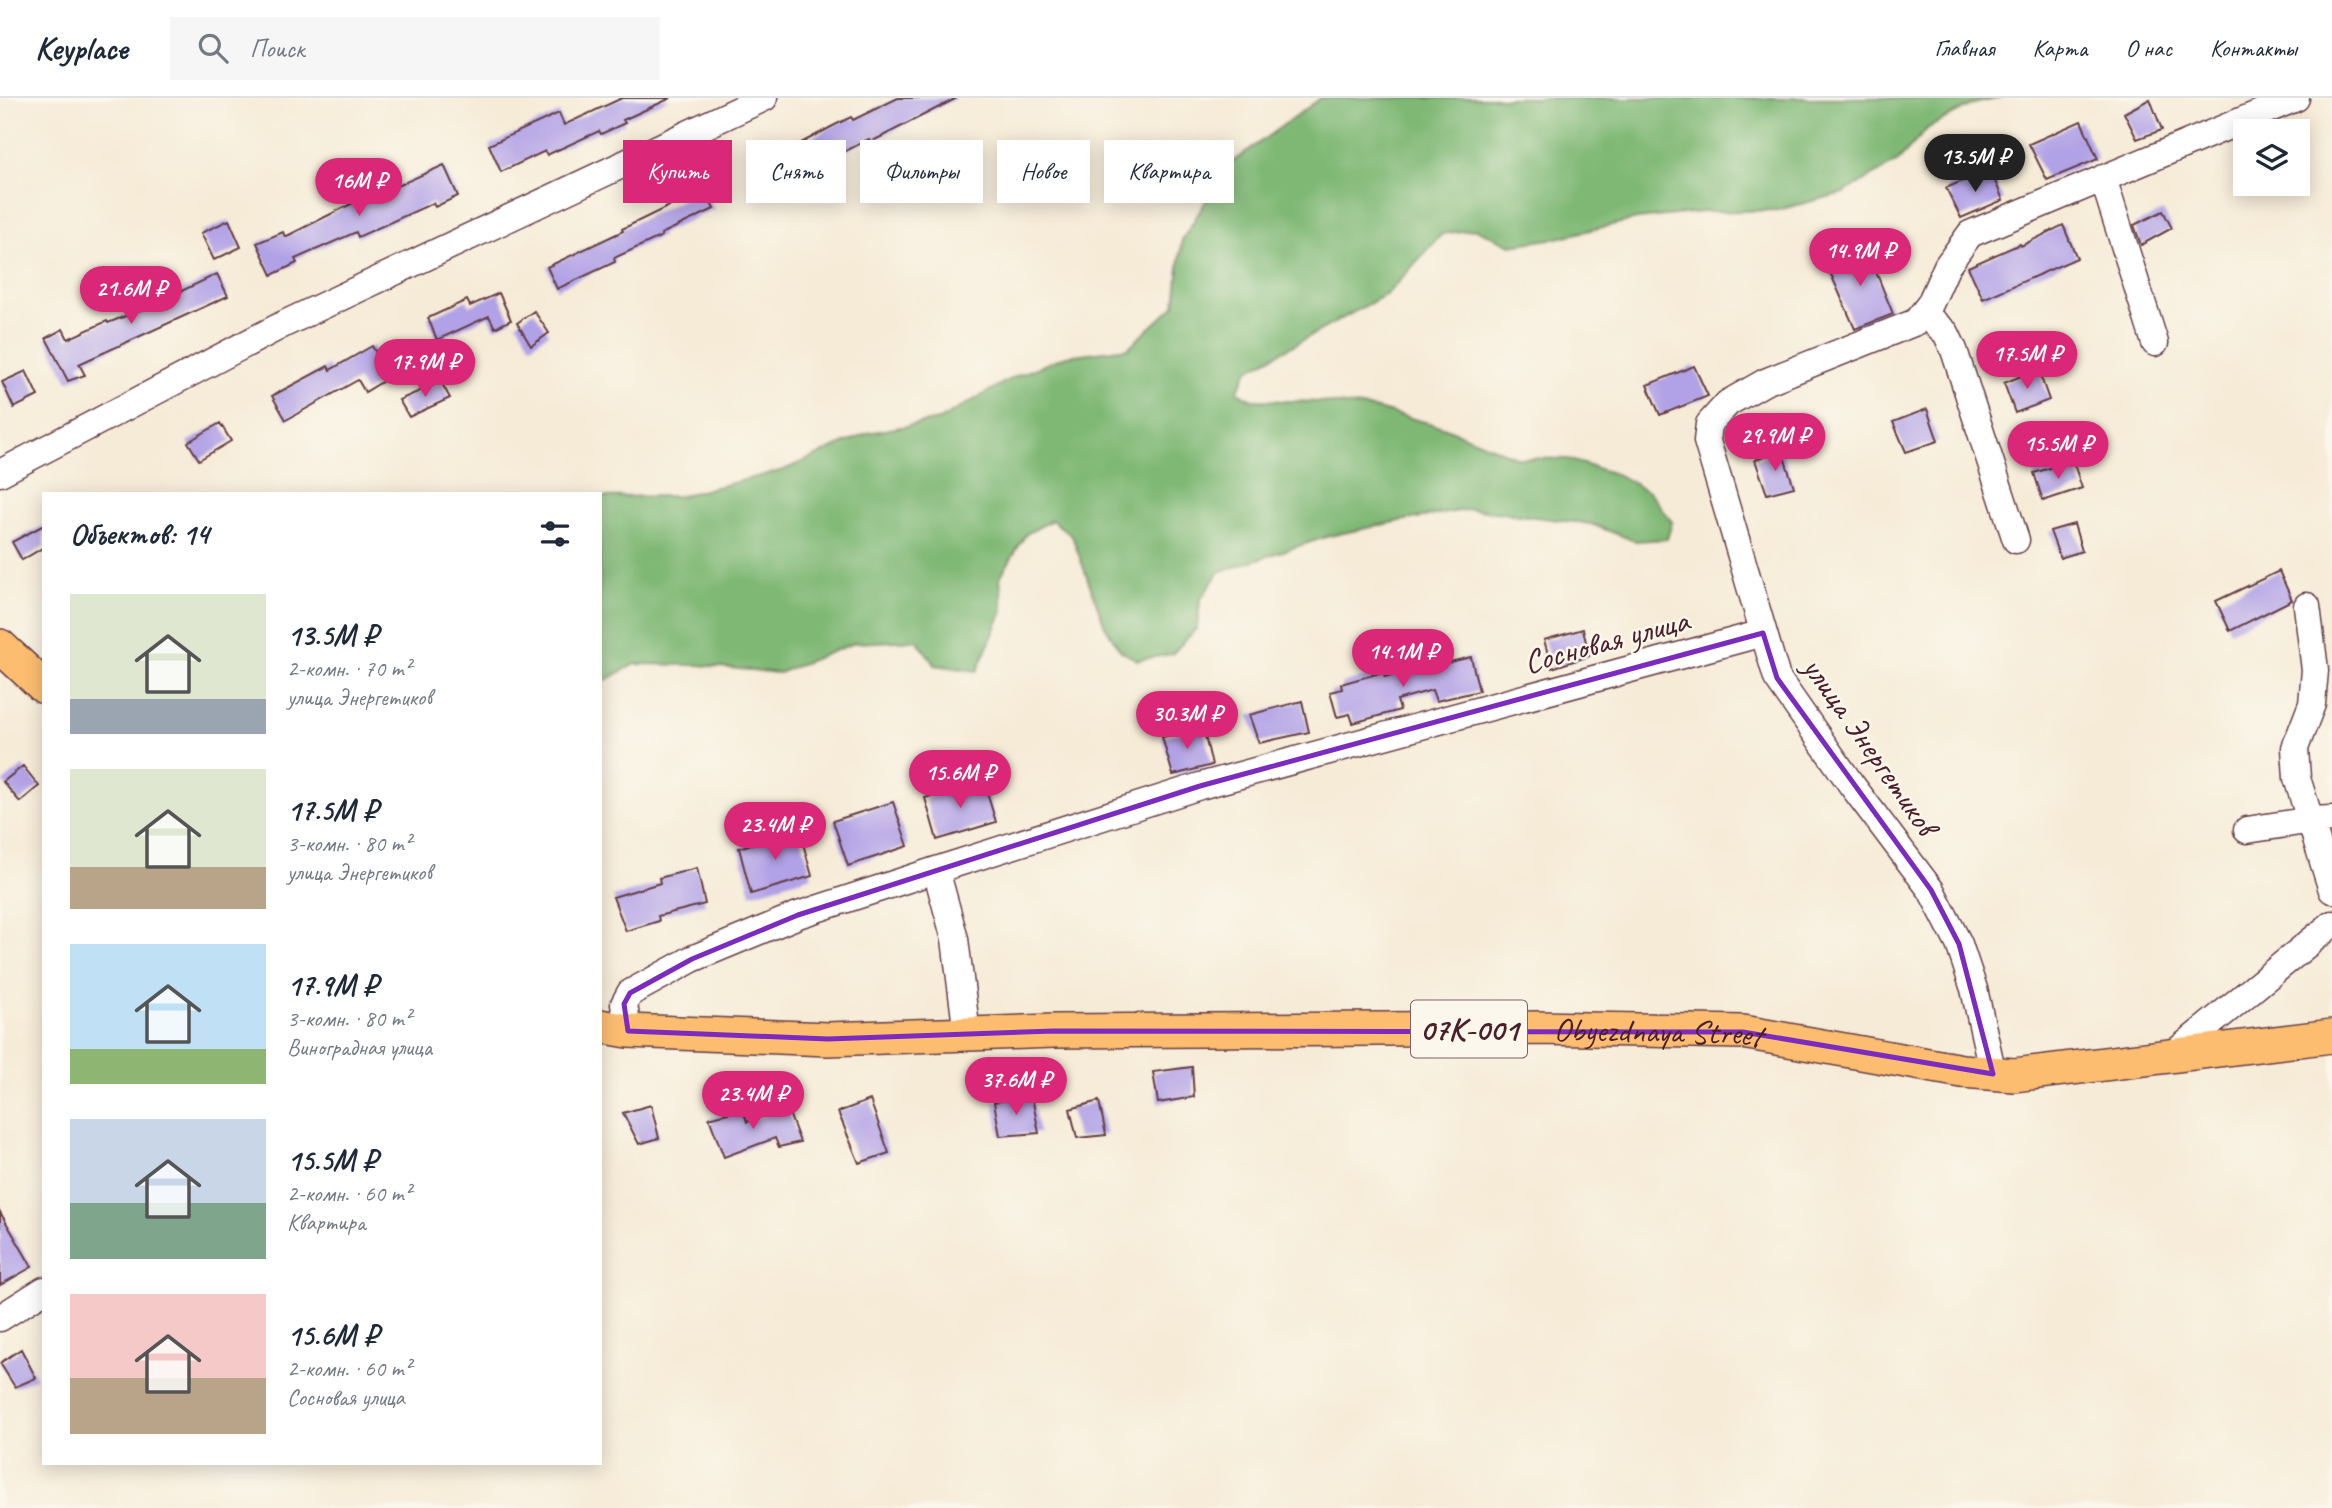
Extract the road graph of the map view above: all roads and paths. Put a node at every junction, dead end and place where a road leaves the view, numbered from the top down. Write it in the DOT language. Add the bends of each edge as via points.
graph roads {
  1 [pos="764,98"];
  2 [pos="2296,98"];
  3 [pos="2103,177"];
  4 [pos="1923,313"];
  5 [pos="2155,343"];
  6 [pos="0,473"];
  7 [pos="2016,540"];
  8 [pos="2307,606"];
  9 [pos="1763,633"];
  10 [pos="0,646"];
  11 [pos="42,685"];
  12 [pos="2322,819"];
  13 [pos="2247,830"];
  14 [pos="936,870"];
  15 [pos="2332,890"];
  16 [pos="2332,923"];
  17 [pos="614,1028"];
  18 [pos="967,1034"];
  19 [pos="2332,1036"];
  20 [pos="2171,1056"];
  21 [pos="1993,1074"];
  22 [pos="42,1291"];
  23 [pos="0,1318"];
  1 -- 6 [label="street" via="284,324"];
  2 -- 3 [label="street, улица Энергетиков"];
  3 -- 4 [label="street, улица Энергетиков" via="1970,234"];
  3 -- 5 [label="street"];
  4 -- 7 [label="street" via="1946,333 1954,350"];
  4 -- 9 [label="street, улица Энергетиков" via="1916,322 1765,382 1728,403 1709,424 1707,441"];
  8 -- 12 [label="street" via="2315,670 2312,704 2295,748 2297,778"];
  9 -- 14 [label="street, Сосновая улица" via="1200,786"];
  9 -- 21 [label="street, улица Энергетиков" via="1777,678 1931,890 1959,944"];
  10 -- 11 [label="main road"];
  12 -- 13 [label="street"];
  12 -- 15 [label="street"];
  14 -- 17 [label="street, Сосновая улица" via="797,915 692,959 630,993"];
  14 -- 18 [label="street" via="955,939"];
  16 -- 20 [label="street"];
  17 -- 18 [label="main road, Obyezdnaya Street / 07К-001" via="828,1039"];
  18 -- 21 [label="main road, Obyezdnaya Street / 07К-001" via="1537,1028 1742,1032"];
  19 -- 20 [label="main road, Obyezdnaya Street / 07К-001"];
  20 -- 21 [label="main road, Obyezdnaya Street / 07К-001"];
  22 -- 23 [label="street"];
}
